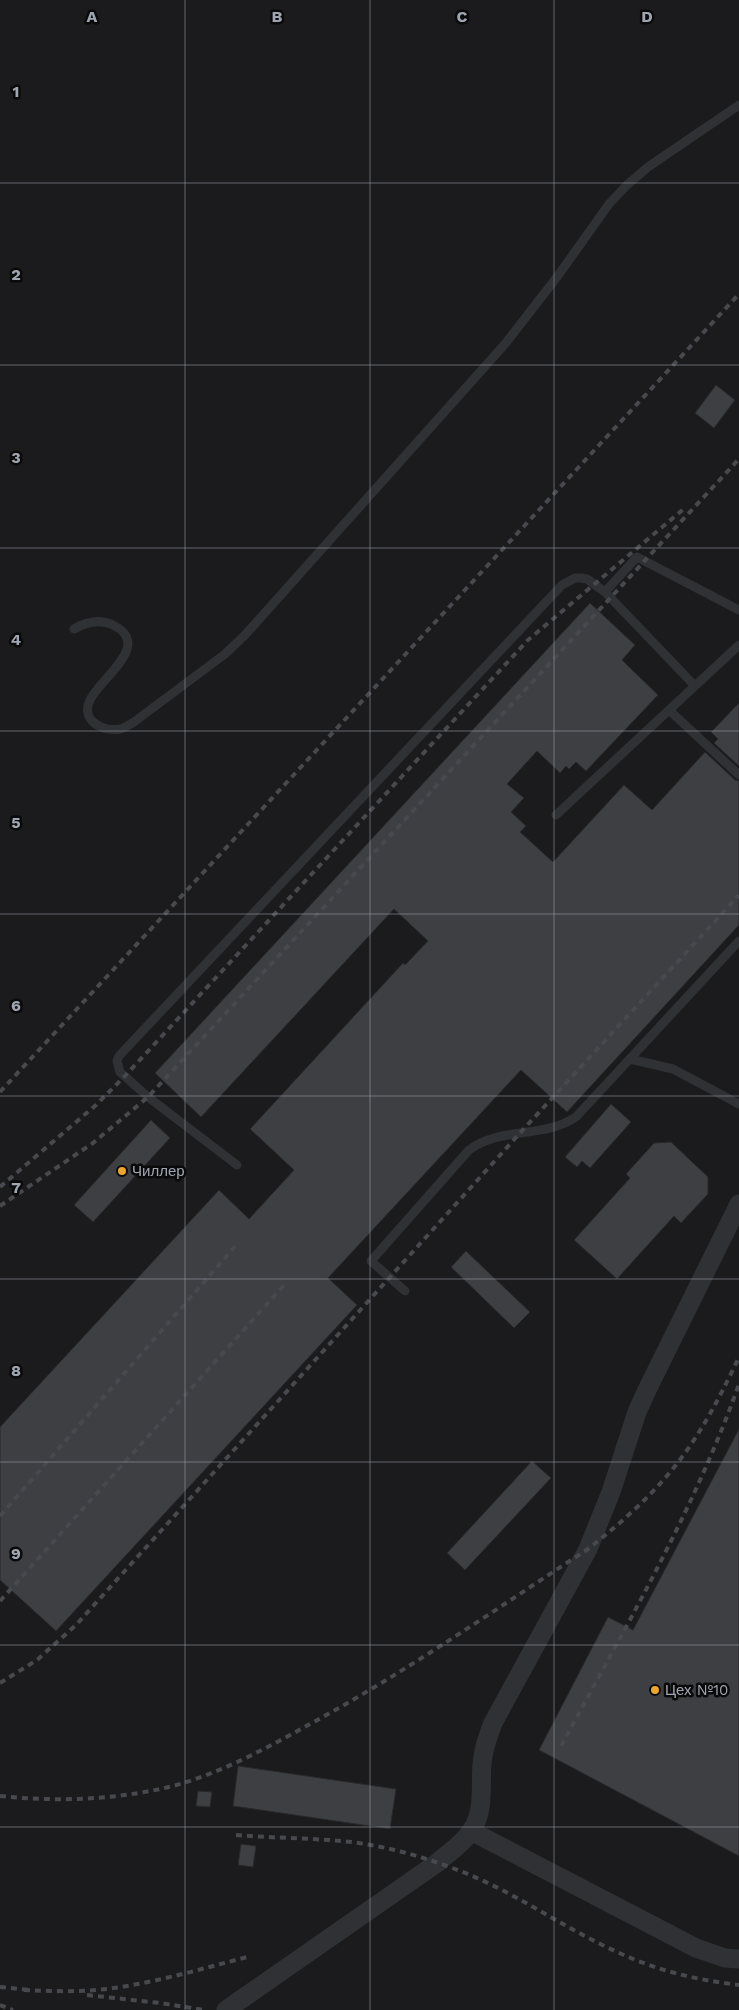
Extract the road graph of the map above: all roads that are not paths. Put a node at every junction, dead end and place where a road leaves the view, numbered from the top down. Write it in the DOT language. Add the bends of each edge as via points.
graph roads {
  1 [pos="739,105"];
  2 [pos="605,592"];
  3 [pos="739,610"];
  4 [pos="74,629"];
  5 [pos="739,645"];
  6 [pos="695,686"];
  7 [pos="669,710"];
  8 [pos="739,775"];
  9 [pos="556,815"];
  10 [pos="739,941"];
  11 [pos="630,1059"];
  12 [pos="739,1104"];
  13 [pos="237,1165"];
  14 [pos="739,1204"];
  15 [pos="405,1291"];
  16 [pos="471,1831"];
  17 [pos="739,1959"];
  18 [pos="226,2010"];
  1 -- 4 [label="lane" via="648,167 608,204 505,344 225,654 134,722 120,729 107,728 90,720 89,701 126,654 125,636 106,622 86,622"];
  2 -- 3 [label="lane" via="637,557"];
  2 -- 6 [label="lane"];
  2 -- 13 [label="lane" via="581,578 562,585 119,1056 120,1072"];
  5 -- 6 [label="lane"];
  6 -- 7 [label="lane"];
  7 -- 8 [label="lane"];
  7 -- 9 [label="lane"];
  10 -- 11 [label="lane"];
  11 -- 12 [label="lane" via="673,1069"];
  11 -- 15 [label="lane" via="569,1122 553,1128 488,1139 469,1150 371,1261"];
  14 -- 16 [label="street" via="637,1412 588,1550 493,1723 482,1761 481,1804"];
  16 -- 17 [label="street" via="696,1948"];
  16 -- 18 [label="street" via="437,1862"];
}
